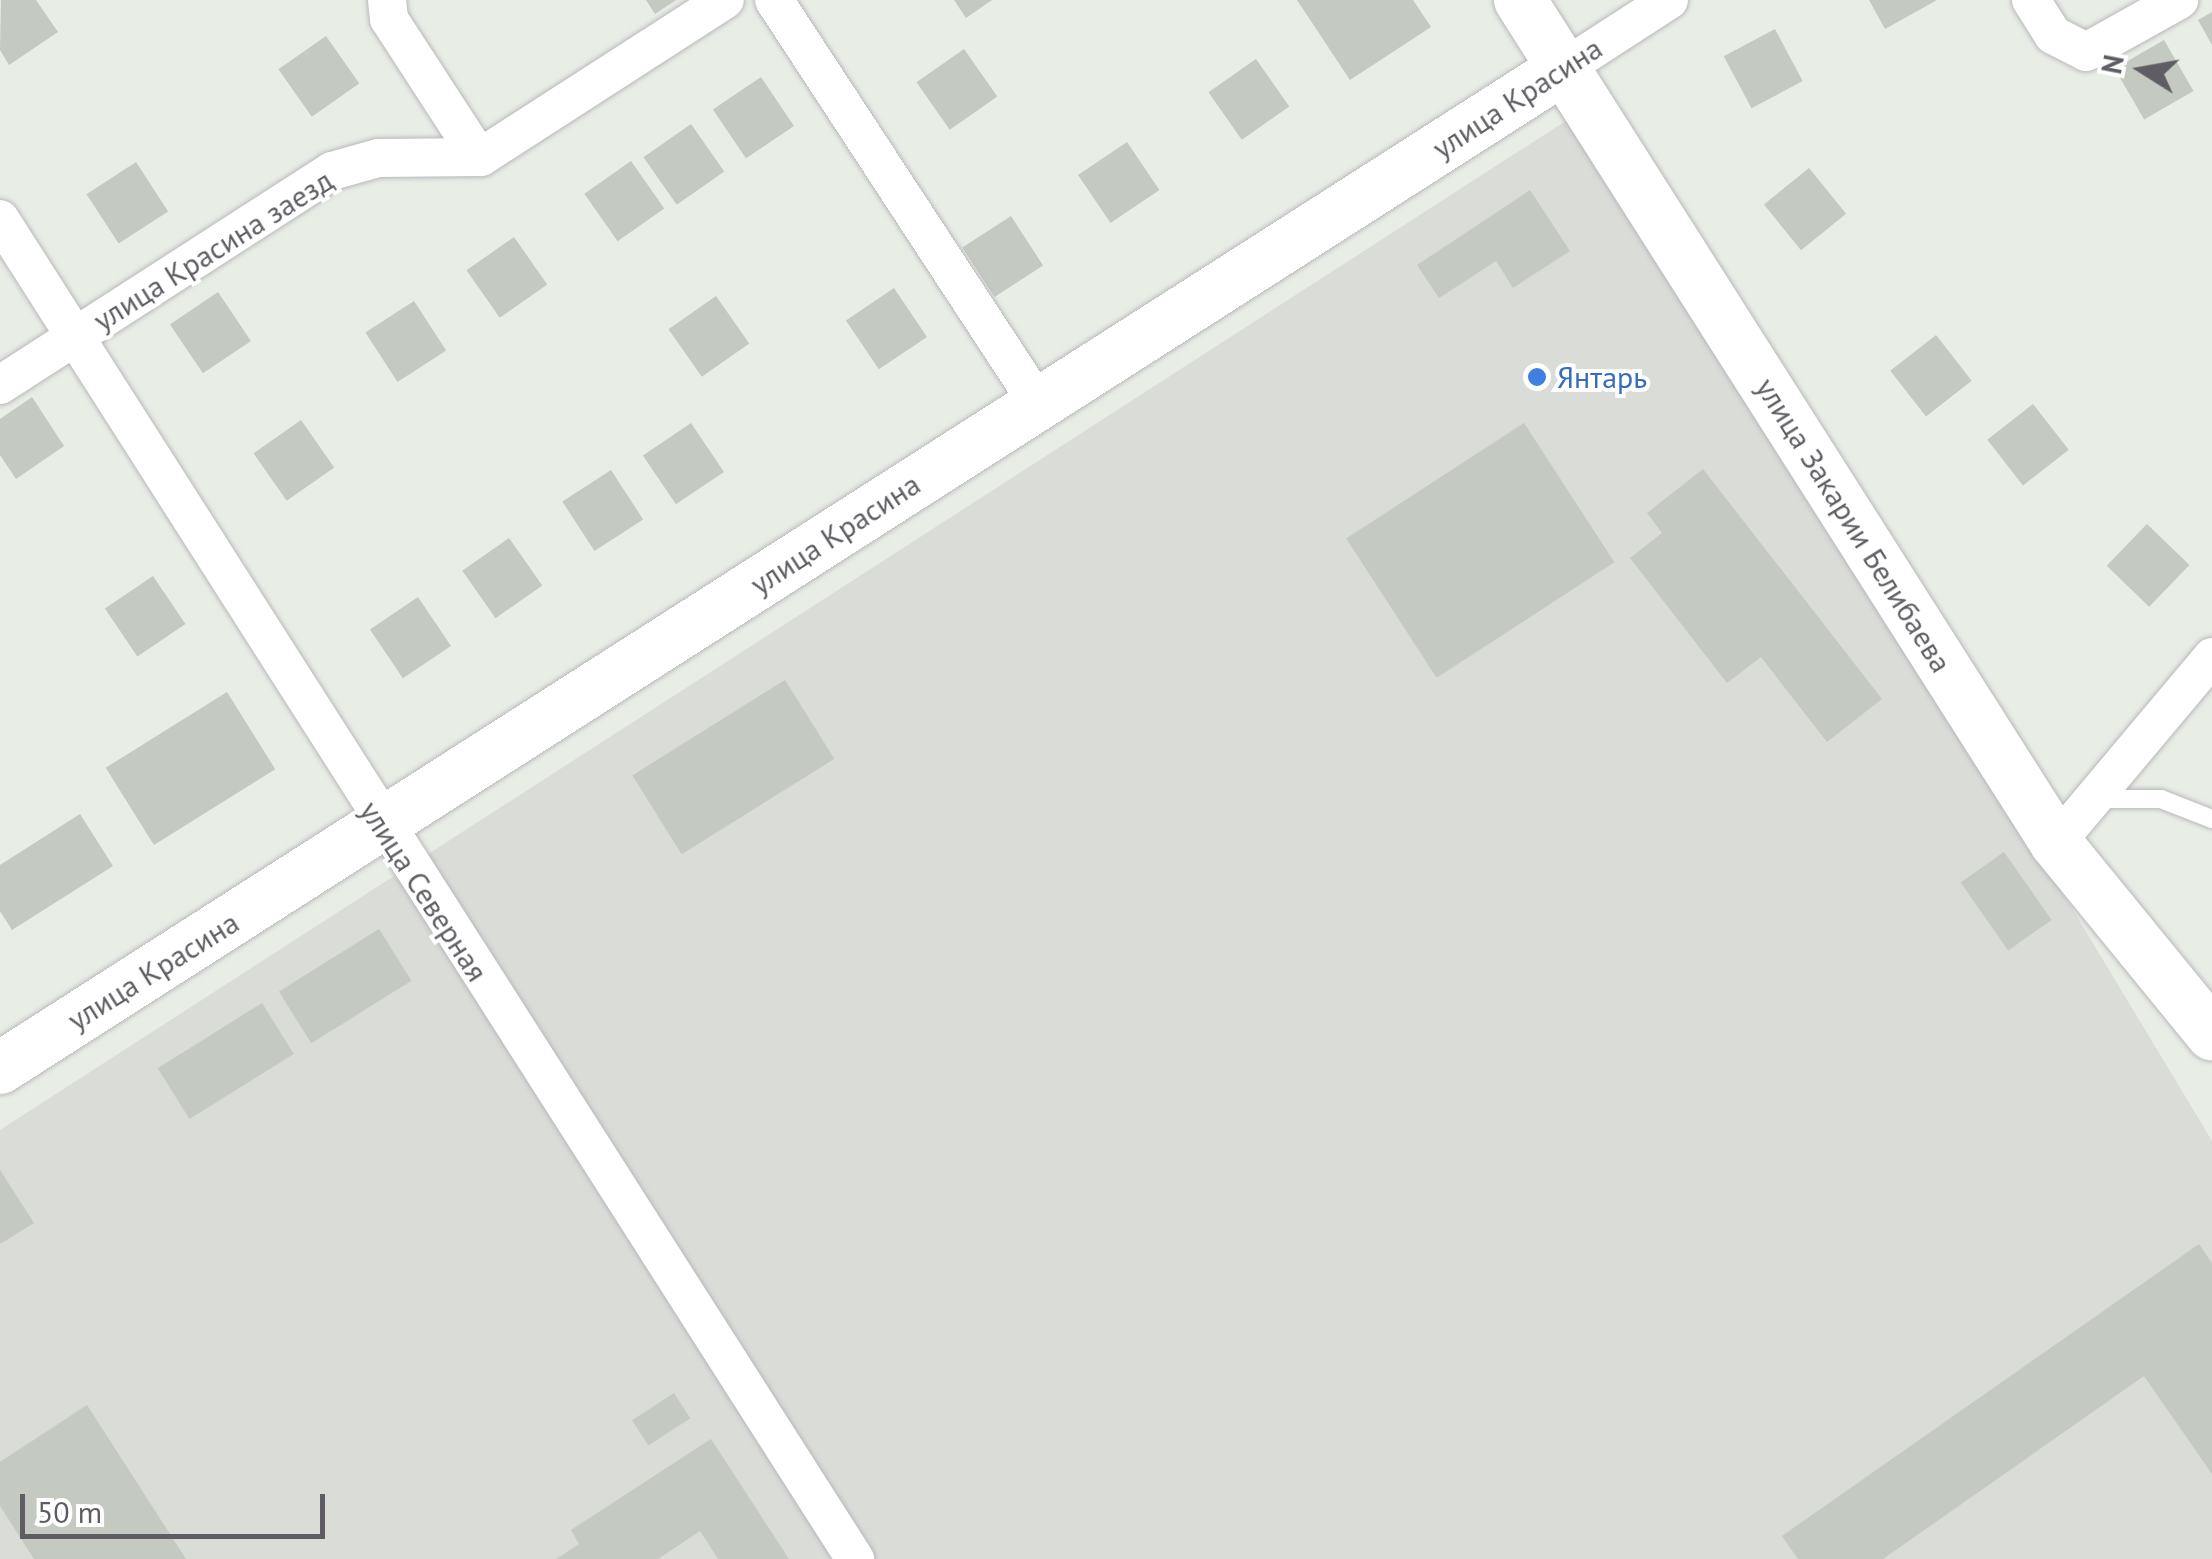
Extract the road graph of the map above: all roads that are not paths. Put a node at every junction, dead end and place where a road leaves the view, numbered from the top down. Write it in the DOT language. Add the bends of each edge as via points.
graph roads {
  1 [pos="387,0"];
  2 [pos="725,0"];
  3 [pos="774,0"];
  4 [pos="1520,0"];
  5 [pos="1670,0"];
  6 [pos="2031,0"];
  7 [pos="2179,0"];
  8 [pos="1564,68"];
  9 [pos="478,156"];
  10 [pos="0,219"];
  11 [pos="75,337"];
  12 [pos="0,385"];
  13 [pos="1038,403"];
  14 [pos="2212,657"];
  15 [pos="2096,800"];
  16 [pos="2212,820"];
  17 [pos="382,826"];
  18 [pos="2056,843"];
  19 [pos="2210,1030"];
  20 [pos="0,1068"];
  21 [pos="855,1559"];
  1 -- 9 [label="street" via="388,18"];
  2 -- 9 [label="street"];
  3 -- 13 [label="street"];
  4 -- 8 [label="street, улица Закарии Белибаева"];
  5 -- 8 [label="street, улица Красина"];
  6 -- 7 [label="street" via="2053,35 2086,52"];
  8 -- 13 [label="street, улица Красина"];
  8 -- 18 [label="street, улица Закарии Белибаева"];
  9 -- 11 [label="street, улица Красина заезд" via="378,158 332,171"];
  10 -- 11 [label="street, улица Северная"];
  11 -- 12 [label="street, улица Красина заезд"];
  11 -- 17 [label="street, улица Северная"];
  13 -- 17 [label="street, улица Красина"];
  14 -- 15 [label="street"];
  15 -- 16 [label="lane" via="2161,799"];
  15 -- 18 [label="street"];
  17 -- 20 [label="street, улица Красина"];
  17 -- 21 [label="street, улица Северная"];
  18 -- 19 [label="street, улица Закарии Белибаева"];
}
